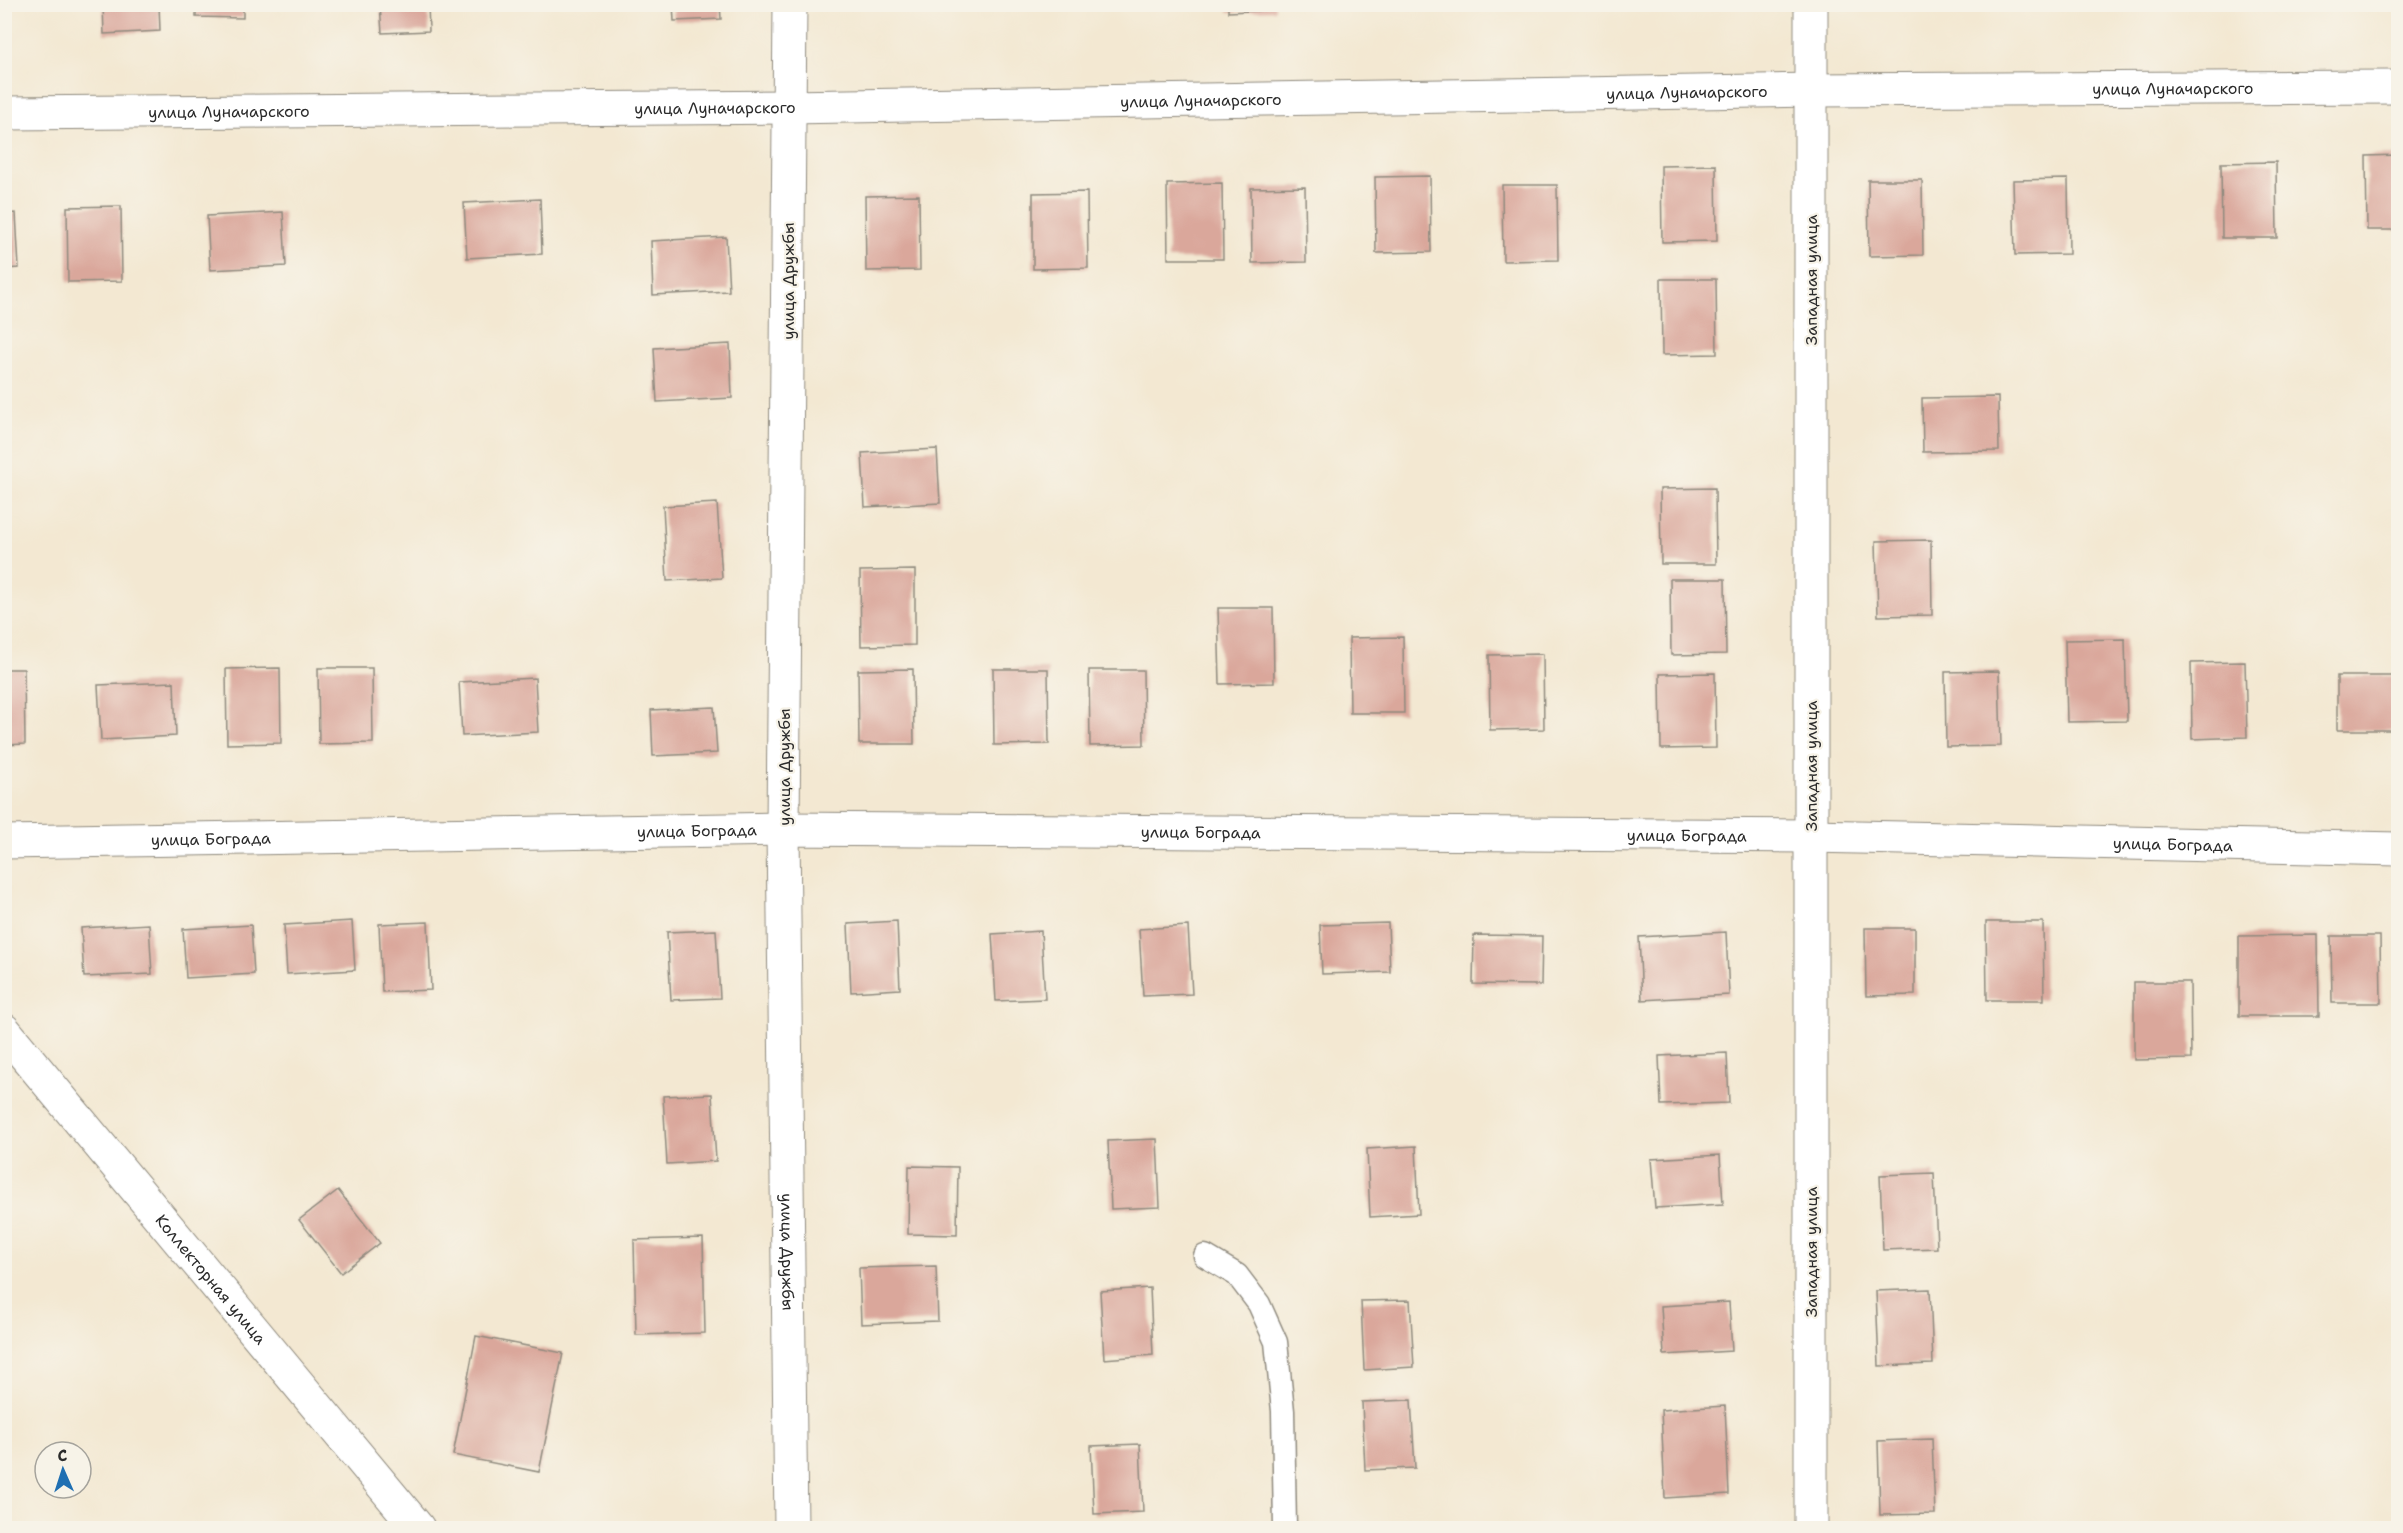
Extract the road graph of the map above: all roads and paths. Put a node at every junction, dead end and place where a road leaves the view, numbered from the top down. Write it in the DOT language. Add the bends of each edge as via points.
graph roads {
  1 [pos="790,4"];
  2 [pos="1811,4"];
  3 [pos="2398,87"];
  4 [pos="1811,90"];
  5 [pos="789,107"];
  6 [pos="4,113"];
  7 [pos="783,829"];
  8 [pos="1811,836"];
  9 [pos="4,842"];
  10 [pos="2398,849"];
  11 [pos="4,1030"];
  12 [pos="1205,1256"];
  13 [pos="418,1528"];
  14 [pos="791,1528"];
  15 [pos="1285,1528"];
  16 [pos="1811,1528"];
  1 -- 5 [label="street, улица Дружбы"];
  2 -- 4 [label="street, Западная улица"];
  3 -- 4 [label="street, улица Луначарского"];
  4 -- 5 [label="street, улица Луначарского"];
  4 -- 8 [label="street, Западная улица"];
  5 -- 6 [label="street, улица Луначарского"];
  5 -- 7 [label="street, улица Дружбы"];
  7 -- 8 [label="street, улица Бограда"];
  7 -- 9 [label="street, улица Бограда"];
  7 -- 14 [label="street, улица Дружбы"];
  8 -- 10 [label="street, улица Бограда"];
  8 -- 16 [label="street, Западная улица"];
  11 -- 13 [label="street, Коллекторная улица"];
  12 -- 15 [label="lane" via="1237,1275 1258,1304 1276,1342 1283,1411"];
}
